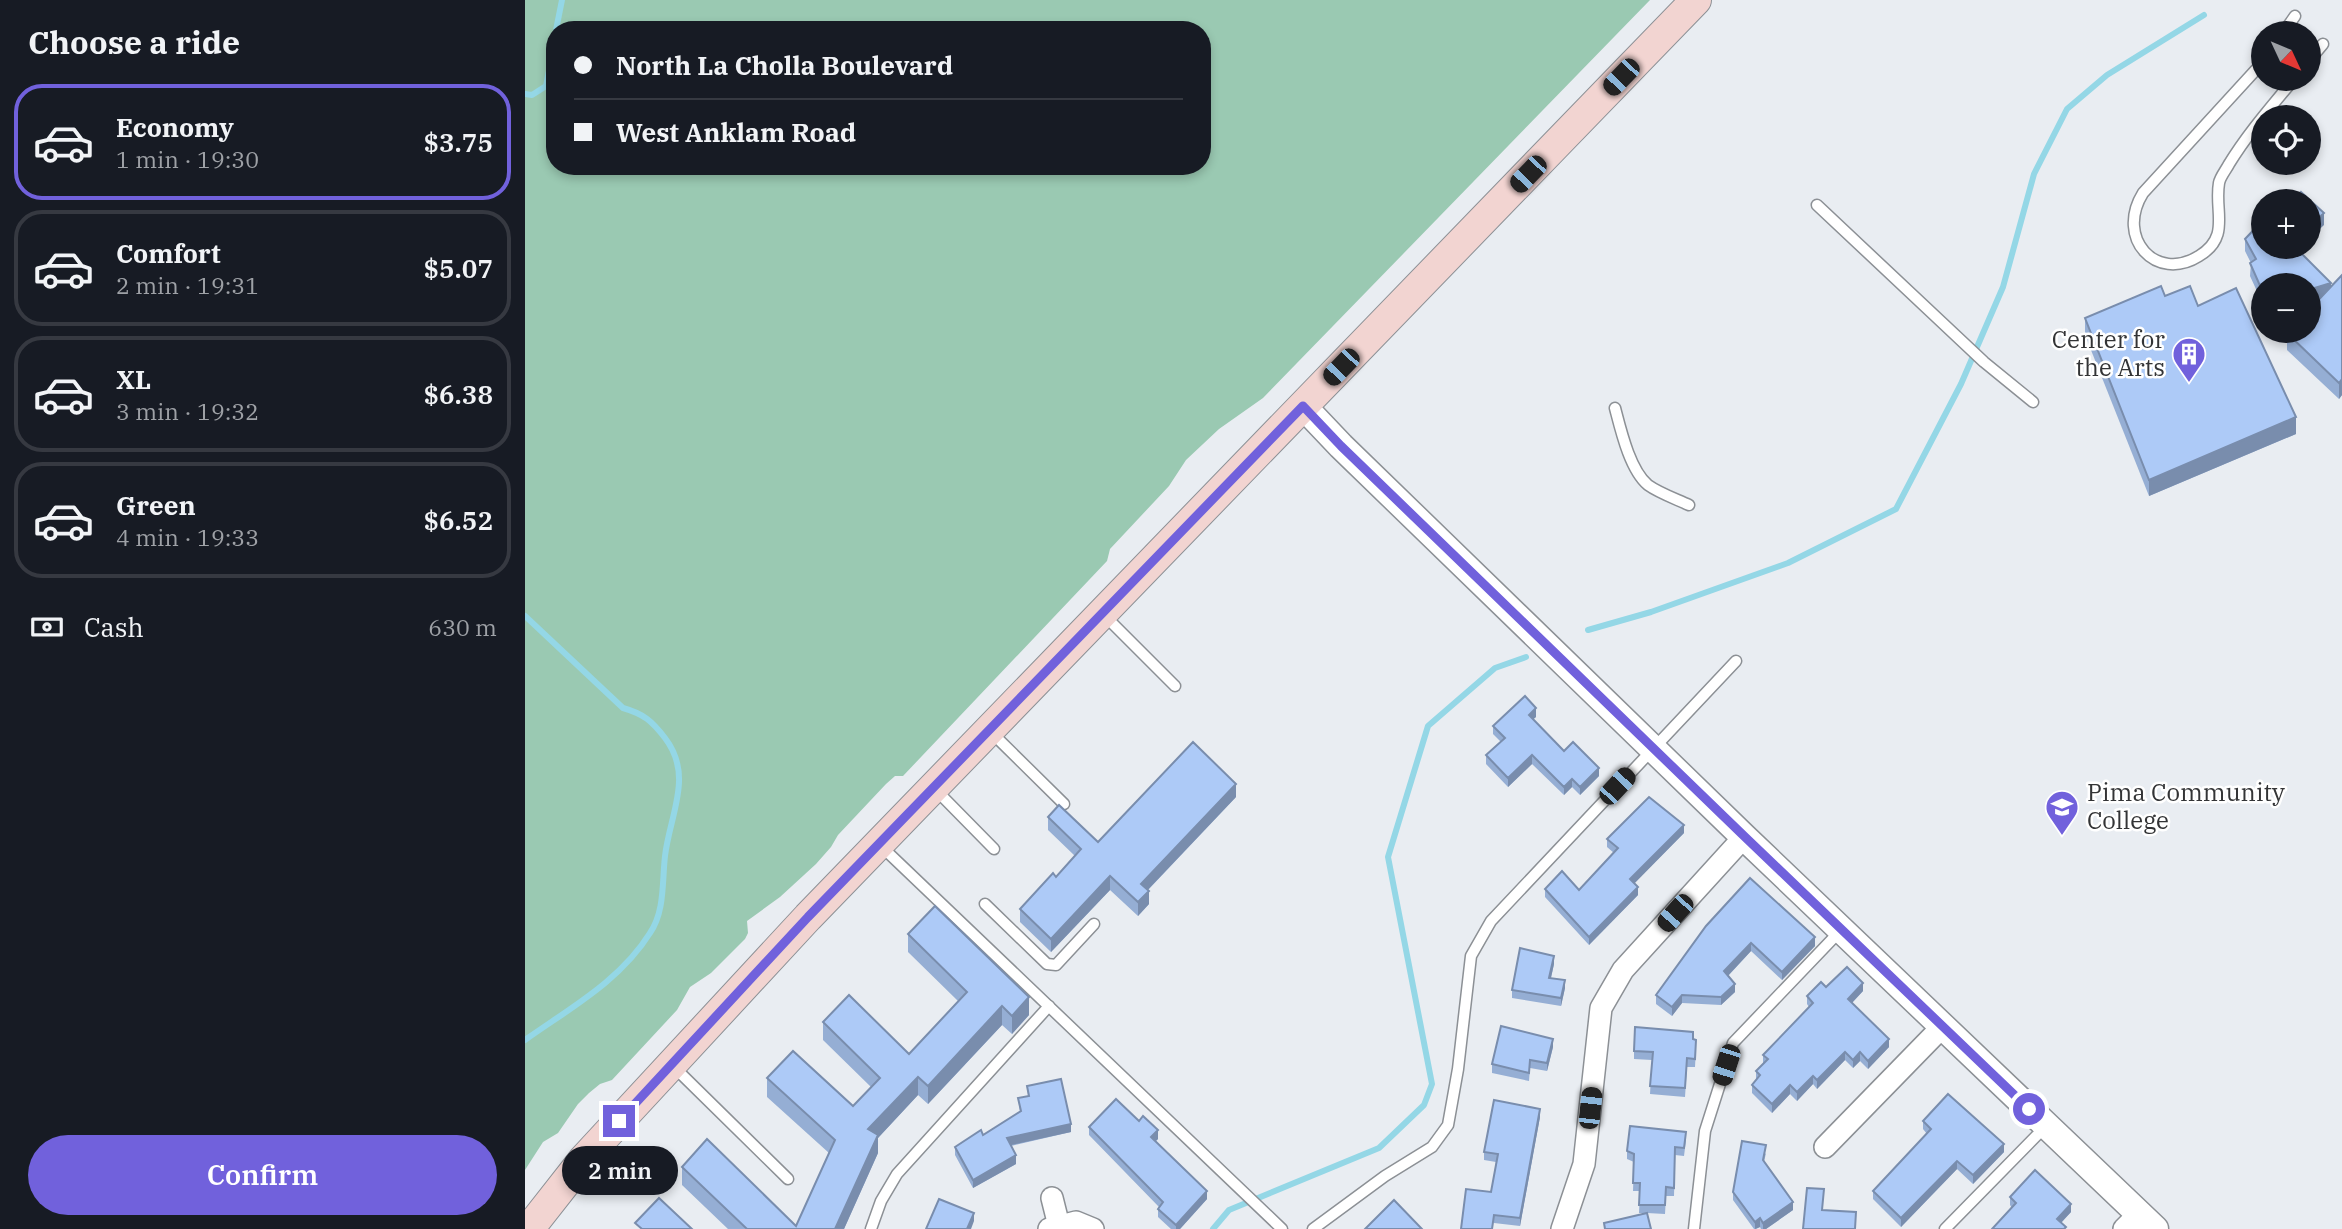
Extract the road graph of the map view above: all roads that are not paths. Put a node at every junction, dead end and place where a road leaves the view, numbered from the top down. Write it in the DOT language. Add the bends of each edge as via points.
graph roads {
  1 [pos="1696,0"];
  2 [pos="2295,16"];
  3 [pos="2291,21"];
  4 [pos="2323,44"];
  5 [pos="2321,46"];
  6 [pos="2251,75"];
  7 [pos="2284,91"];
  8 [pos="1817,205"];
  9 [pos="2033,402"];
  10 [pos="1303,406"];
  11 [pos="1615,408"];
  12 [pos="1689,505"];
  13 [pos="1102,613"];
  14 [pos="1736,660"];
  15 [pos="1175,686"];
  16 [pos="989,730"];
  17 [pos="1653,748"];
  18 [pos="934,787"];
  19 [pos="1064,804"];
  20 [pos="1744,836"];
  21 [pos="879,844"];
  22 [pos="995,849"];
  23 [pos="985,904"];
  24 [pos="1094,924"];
  25 [pos="1842,929"];
  26 [pos="1049,1006"];
  27 [pos="1943,1026"];
  28 [pos="673,1065"];
  29 [pos="2047,1125"];
  30 [pos="1825,1147"];
  31 [pos="788,1179"];
  32 [pos="1052,1198"];
  33 [pos="2139,1224"];
  34 [pos="1059,1226"];
  35 [pos="529,1229"];
  36 [pos="871,1229"];
  37 [pos="1093,1229"];
  38 [pos="1282,1229"];
  39 [pos="1313,1229"];
  40 [pos="1562,1229"];
  41 [pos="1694,1229"];
  42 [pos="1945,1229"];
  1 -- 10 [label="main road"];
  2 -- 3 [label="lane"];
  4 -- 5 [label="lane"];
  6 -- 7 [label="lane" via="2136,205 2134,233 2140,246 2162,263 2191,261 2217,239 2219,182 2244,140"];
  8 -- 9 [label="lane"];
  10 -- 13 [label="main road"];
  10 -- 17 [label="street"];
  11 -- 12 [label="lane" via="1621,434 1648,484"];
  13 -- 15 [label="lane"];
  13 -- 16 [label="main road"];
  14 -- 17 [label="lane"];
  16 -- 18 [label="main road"];
  16 -- 19 [label="lane"];
  17 -- 20 [label="street"];
  17 -- 39 [label="lane" via="1491,921 1471,956 1448,1125 1432,1147"];
  18 -- 21 [label="main road"];
  18 -- 22 [label="lane"];
  20 -- 25 [label="street"];
  20 -- 40 [label="street" via="1623,970 1601,1008 1584,1164"];
  21 -- 26 [label="lane"];
  21 -- 28 [label="main road"];
  23 -- 24 [label="lane" via="1047,964 1056,965"];
  25 -- 27 [label="street"];
  25 -- 41 [label="lane" via="1733,1043 1705,1131"];
  26 -- 36 [label="lane" via="897,1174"];
  26 -- 38 [label="lane"];
  27 -- 29 [label="street"];
  27 -- 30 [label="street"];
  28 -- 31 [label="lane"];
  28 -- 35 [label="main road" via="584,1159"];
  29 -- 33 [label="street"];
  29 -- 42 [label="lane"];
  32 -- 34 [label="street"];
  34 -- 37 [label="street" via="1076,1222"];
}
